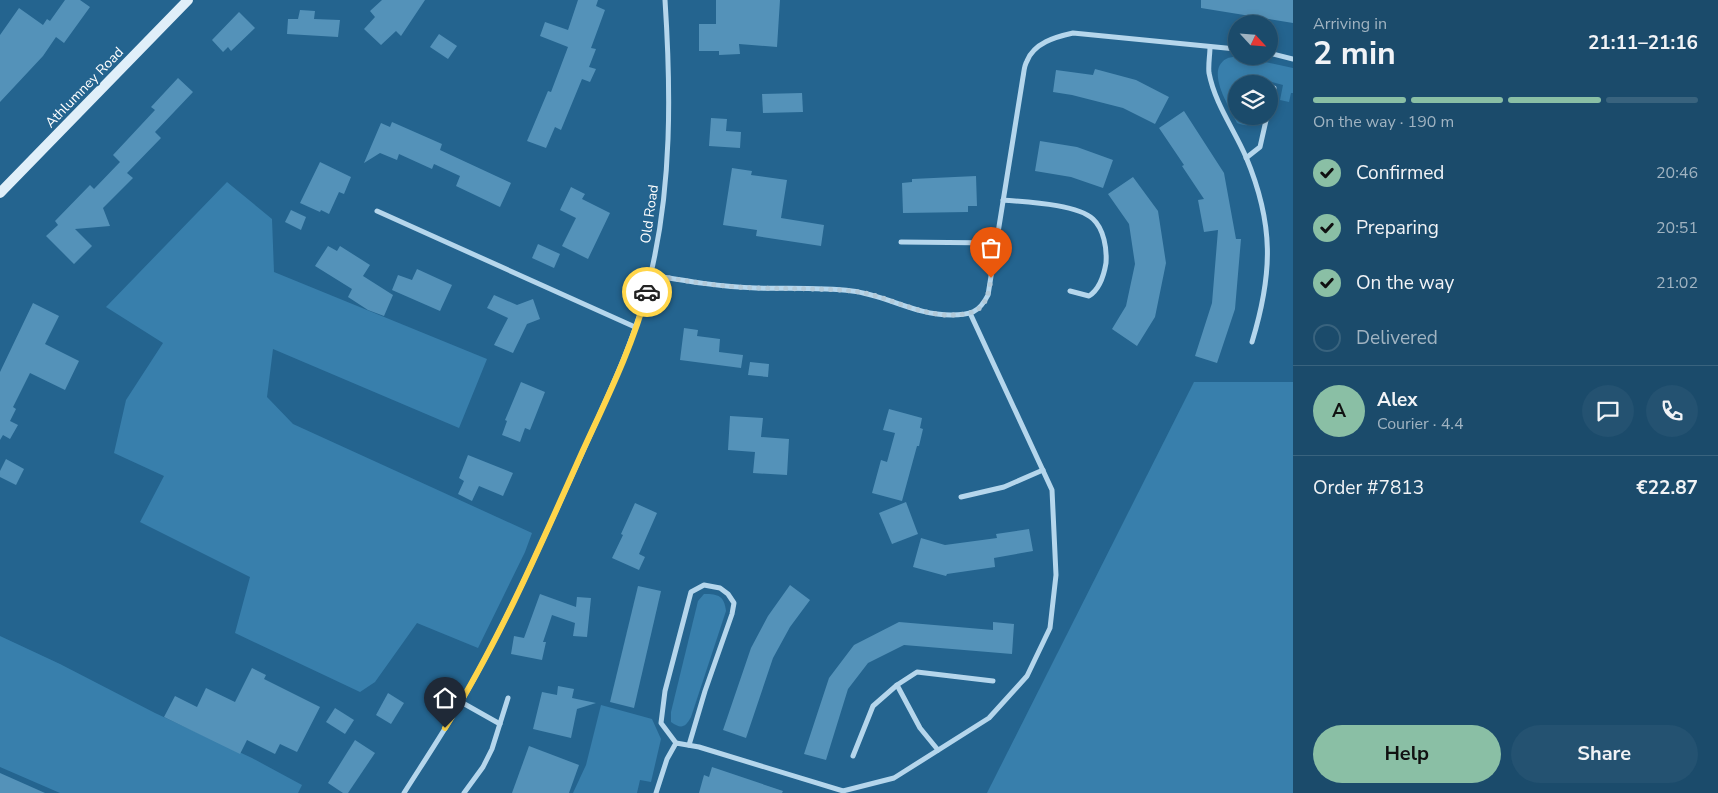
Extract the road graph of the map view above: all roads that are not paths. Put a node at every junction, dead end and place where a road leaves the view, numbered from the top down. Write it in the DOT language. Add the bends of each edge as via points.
graph roads {
  1 [pos="188,0"];
  2 [pos="665,0"];
  3 [pos="1210,47"];
  4 [pos="1228,48"];
  5 [pos="1278,55"];
  6 [pos="1293,59"];
  7 [pos="1265,125"];
  8 [pos="1246,158"];
  9 [pos="0,194"];
  10 [pos="1003,200"];
  11 [pos="378,211"];
  12 [pos="901,242"];
  13 [pos="996,243"];
  14 [pos="651,275"];
  15 [pos="1070,290"];
  16 [pos="970,313"];
  17 [pos="635,327"];
  18 [pos="1252,342"];
  19 [pos="1043,470"];
  20 [pos="961,496"];
  21 [pos="993,681"];
  22 [pos="897,685"];
  23 [pos="508,698"];
  24 [pos="461,702"];
  25 [pos="500,724"];
  26 [pos="676,743"];
  27 [pos="689,745"];
  28 [pos="938,750"];
  29 [pos="852,756"];
  30 [pos="842,792"];
  31 [pos="404,793"];
  32 [pos="464,793"];
  33 [pos="656,793"];
  1 -- 9 [label="main road, Athlumney Road"];
  2 -- 14 [label="street, Old Road" via="668,54 666,165"];
  3 -- 4 [label="street"];
  3 -- 8 [label="street" via="1209,71 1213,91"];
  3 -- 10 [label="street" via="1073,33 1046,42 1034,50 1027,61"];
  5 -- 6 [label="street"];
  7 -- 8 [label="street" via="1260,146"];
  8 -- 18 [label="street" via="1266,223 1268,252 1266,285"];
  10 -- 13 [label="street"];
  10 -- 15 [label="street" via="1065,207 1092,218 1099,227 1104,238 1106,260 1100,284 1089,296"];
  11 -- 17 [label="street"];
  12 -- 13 [label="street"];
  13 -- 16 [label="street" via="988,295 982,307"];
  14 -- 16 [label="street" via="686,282 754,288 853,291 933,314"];
  14 -- 17 [label="street, Old Road"];
  16 -- 19 [label="street"];
  17 -- 24 [label="street, Old Road" via="544,539"];
  19 -- 20 [label="street" via="1004,487"];
  19 -- 28 [label="street" via="1052,490 1056,575 1050,628 1027,676 989,718"];
  21 -- 22 [label="street" via="917,672"];
  22 -- 28 [label="street" via="920,728"];
  22 -- 29 [label="street" via="873,706"];
  23 -- 25 [label="street"];
  24 -- 25 [label="street"];
  24 -- 31 [label="street, Old Road"];
  25 -- 32 [label="street" via="492,750"];
  26 -- 27 [label="street"];
  26 -- 27 [label="street" via="661,723 665,691 691,592 704,585 720,588 734,603"];
  26 -- 33 [label="street" via="667,758"];
  27 -- 30 [label="street"];
  28 -- 30 [label="street" via="894,778"];
}
